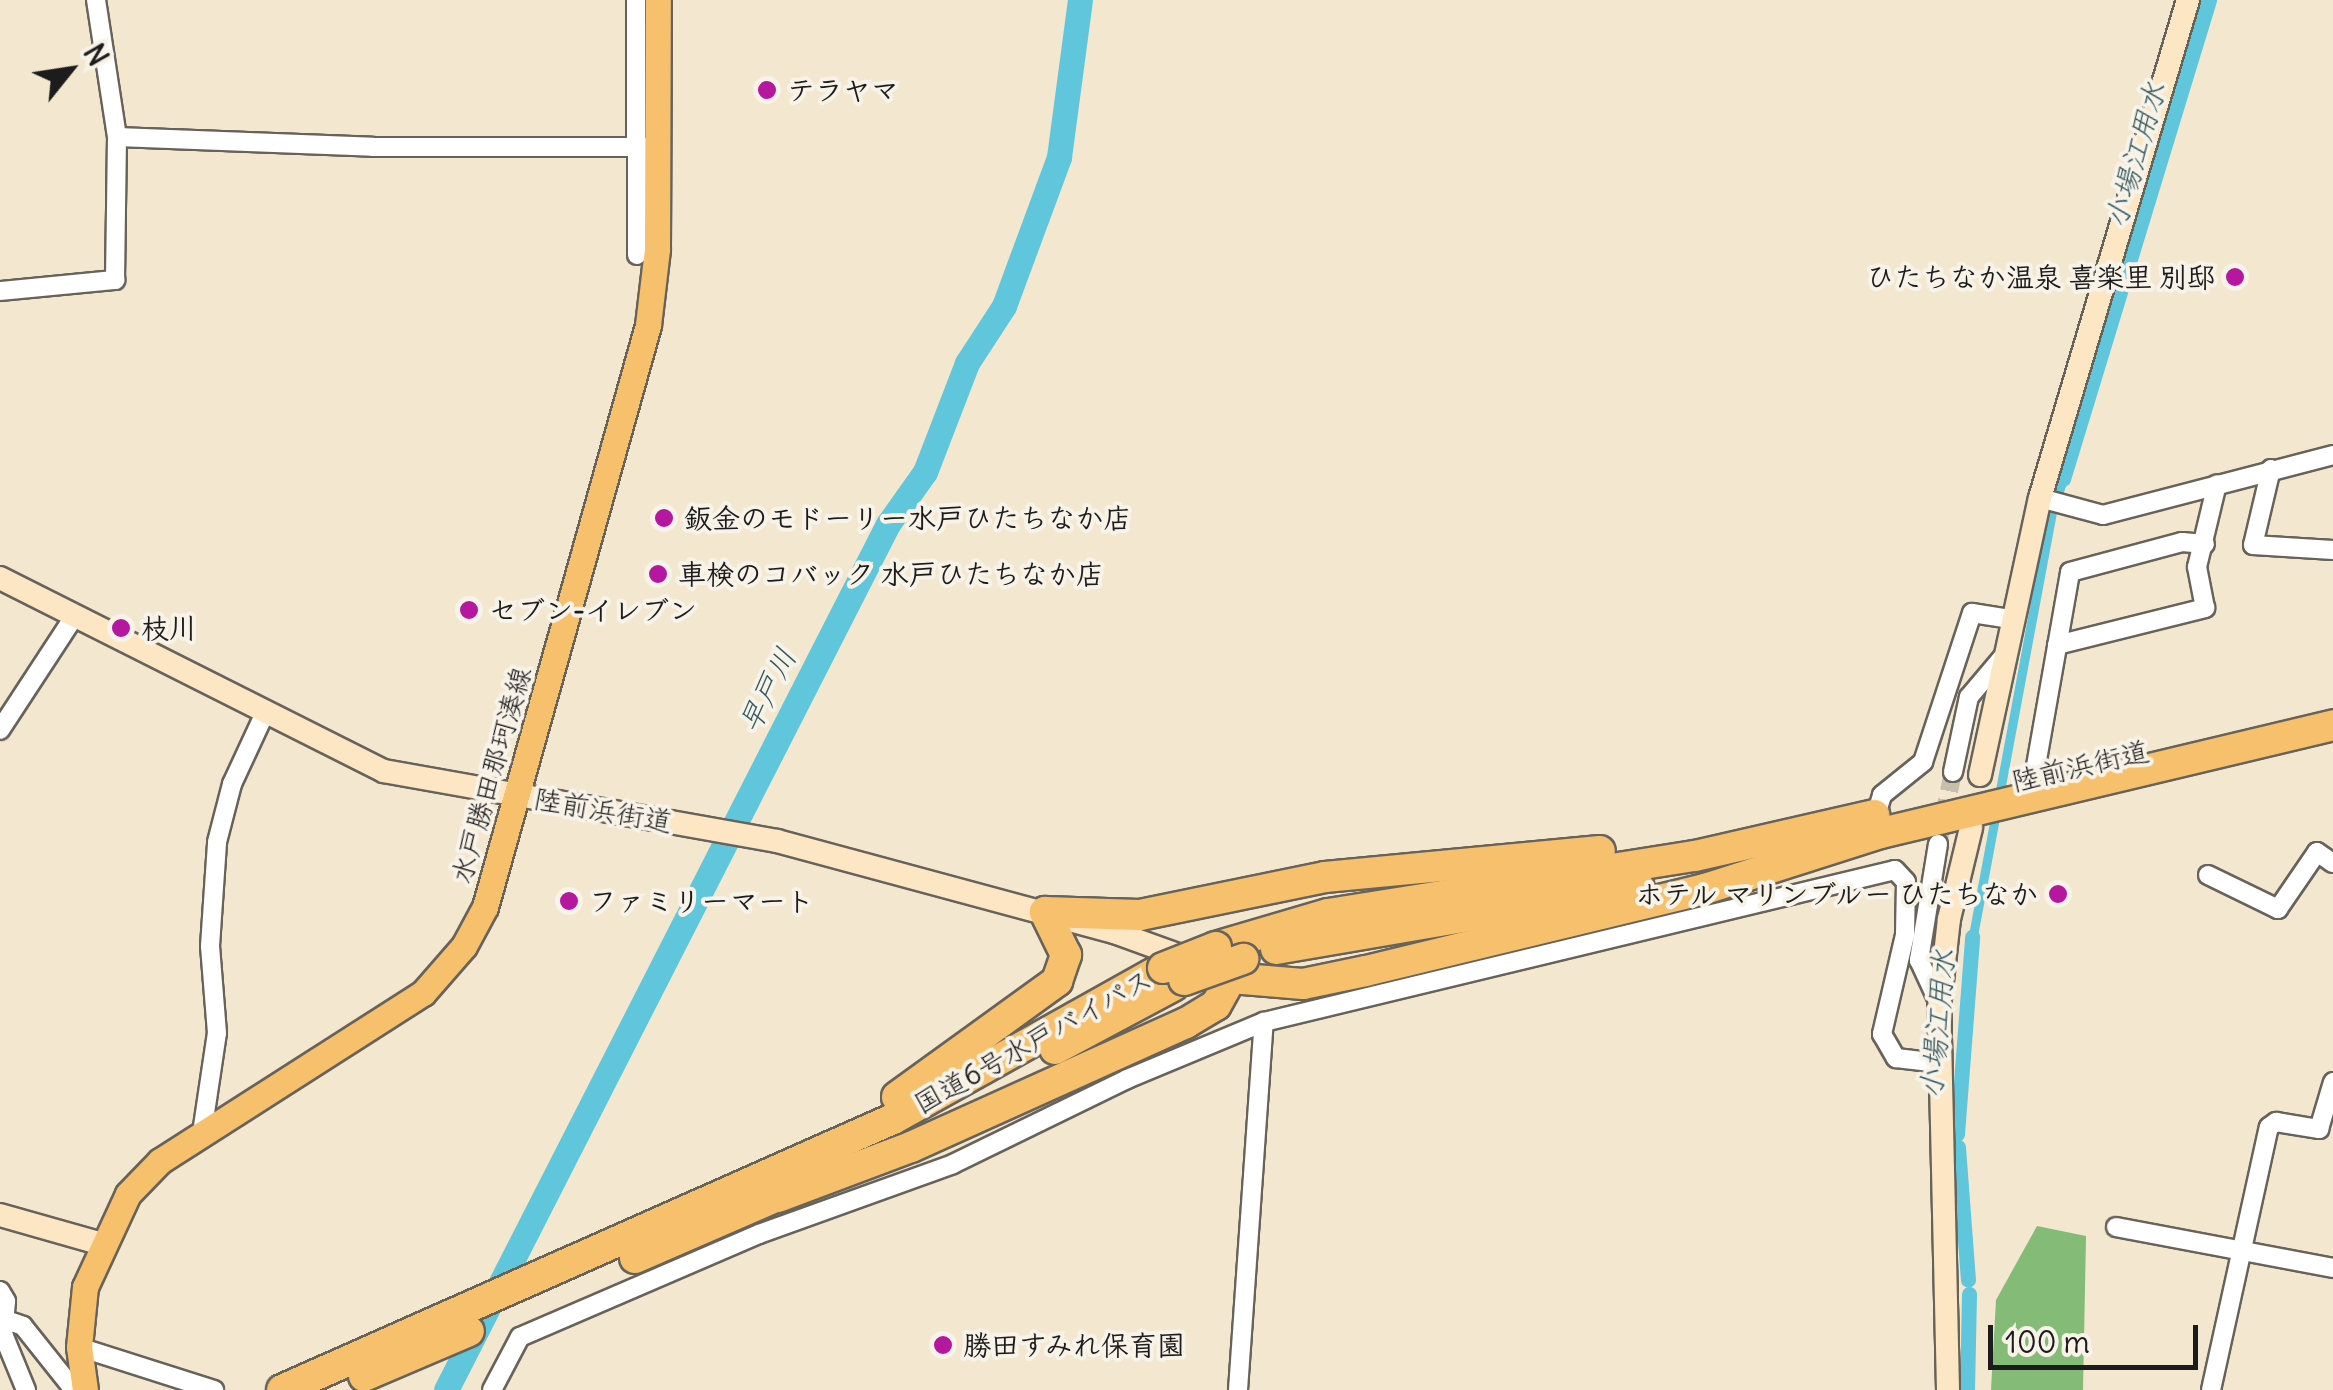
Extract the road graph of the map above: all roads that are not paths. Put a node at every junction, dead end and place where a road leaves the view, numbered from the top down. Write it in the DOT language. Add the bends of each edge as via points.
graph roads {
  1 [pos="96,0"];
  2 [pos="636,0"];
  3 [pos="658,0"];
  4 [pos="2188,0"];
  5 [pos="117,137"];
  6 [pos="647,148"];
  7 [pos="638,255"];
  8 [pos="0,291"];
  9 [pos="2333,454"];
  10 [pos="2271,470"];
  11 [pos="2217,484"];
  12 [pos="2040,498"];
  13 [pos="2205,544"];
  14 [pos="2333,550"];
  15 [pos="0,578"];
  16 [pos="74,617"];
  17 [pos="2010,619"];
  18 [pos="2057,645"];
  19 [pos="2002,658"];
  20 [pos="2333,706"];
  21 [pos="264,715"];
  22 [pos="2333,724"];
  23 [pos="0,730"];
  24 [pos="1953,772"];
  25 [pos="1980,775"];
  26 [pos="2034,777"];
  27 [pos="515,795"];
  28 [pos="1876,815"];
  29 [pos="1826,827"];
  30 [pos="1970,828"];
  31 [pos="1857,840"];
  32 [pos="1938,844"];
  33 [pos="2333,863"];
  34 [pos="2208,875"];
  35 [pos="1045,912"];
  36 [pos="1230,961"];
  37 [pos="1304,996"];
  38 [pos="1940,1004"];
  39 [pos="1216,1005"];
  40 [pos="1264,1022"];
  41 [pos="1231,1036"];
  42 [pos="1939,1063"];
  43 [pos="2333,1082"];
  44 [pos="202,1133"];
  45 [pos="782,1183"];
  46 [pos="0,1215"];
  47 [pos="2116,1226"];
  48 [pos="100,1243"];
  49 [pos="2239,1248"];
  50 [pos="2333,1268"];
  51 [pos="541,1288"];
  52 [pos="0,1290"];
  53 [pos="6,1320"];
  54 [pos="79,1347"];
  55 [pos="26,1390"];
  56 [pos="74,1390"];
  57 [pos="85,1390"];
  58 [pos="214,1390"];
  59 [pos="282,1390"];
  60 [pos="333,1390"];
  61 [pos="492,1390"];
  62 [pos="1238,1390"];
  63 [pos="1948,1390"];
  64 [pos="2211,1390"];
  1 -- 5 [label="street"];
  2 -- 6 [label="street"];
  3 -- 6 [label="main road, 水戸勝田那珂湊線"];
  4 -- 12 [label="street"];
  5 -- 6 [label="street"];
  5 -- 8 [label="street" via="115,280"];
  6 -- 7 [label="street"];
  6 -- 27 [label="main road, 水戸勝田那珂湊線" via="654,282 645,340"];
  9 -- 10 [label="street"];
  10 -- 11 [label="street"];
  10 -- 14 [label="street" via="2253,545"];
  11 -- 12 [label="street" via="2102,514"];
  11 -- 13 [label="street"];
  12 -- 17 [label="street"];
  13 -- 18 [label="street" via="2182,542 2070,572"];
  13 -- 18 [label="street" via="2197,567 2204,608"];
  15 -- 16 [label="street, 陸前浜街道"];
  16 -- 21 [label="street, 陸前浜街道"];
  16 -- 23 [label="street"];
  17 -- 19 [label="street"];
  17 -- 28 [label="street" via="1972,613 1923,762 1882,795"];
  18 -- 26 [label="street"];
  19 -- 24 [label="street" via="1964,708"];
  19 -- 25 [label="street"];
  20 -- 26 [label="highway, 陸前浜街道"];
  21 -- 27 [label="street, 陸前浜街道" via="384,771"];
  21 -- 44 [label="street" via="232,784 217,842 210,946 217,1032"];
  22 -- 31 [label="highway, 陸前浜街道"];
  26 -- 28 [label="highway, 陸前浜街道"];
  27 -- 35 [label="street, 陸前浜街道" via="769,839"];
  27 -- 44 [label="main road, 水戸勝田那珂湊線" via="485,906 438,978 395,1013"];
  28 -- 29 [label="highway, 陸前浜街道"];
  29 -- 35 [label="highway" via="1325,877 1140,915"];
  29 -- 36 [label="highway, 国道6号水戸バイパス" via="1694,856 1328,914"];
  30 -- 38 [label="street" via="1948,919"];
  31 -- 36 [label="highway, 国道6号水戸バイパス" via="1644,886 1351,931"];
  31 -- 37 [label="highway"];
  32 -- 38 [label="street" via="1919,960"];
  33 -- 34 [label="street" via="2317,852 2278,909"];
  35 -- 36 [label="street, 陸前浜街道" via="1181,954"];
  35 -- 45 [label="highway" via="1066,955 1057,981"];
  36 -- 37 [label="highway"];
  36 -- 39 [label="highway"];
  36 -- 45 [label="highway, 国道6号水戸バイパス, bridge" via="1174,974 908,1135"];
  37 -- 40 [label="street"];
  37 -- 42 [label="street" via="1598,946 1895,870 1906,882 1905,935 1882,1034 1896,1058"];
  38 -- 42 [label="street"];
  39 -- 41 [label="street"];
  39 -- 45 [label="highway" via="911,1148"];
  40 -- 41 [label="street"];
  40 -- 62 [label="street"];
  41 -- 61 [label="street" via="953,1164 759,1234 520,1337"];
  42 -- 63 [label="street"];
  43 -- 49 [label="street" via="2319,1130 2276,1122 2269,1128"];
  44 -- 48 [label="main road, 水戸勝田那珂湊線" via="139,1182"];
  45 -- 51 [label="highway, 国道6号水戸バイパス"];
  46 -- 48 [label="street"];
  47 -- 49 [label="street"];
  48 -- 54 [label="main road, 水戸勝田那珂湊線" via="80,1310"];
  49 -- 50 [label="street"];
  49 -- 64 [label="street"];
  51 -- 59 [label="highway, 国道6号水戸バイパス" via="432,1324"];
  51 -- 60 [label="highway, 国道6号水戸バイパス"];
  52 -- 53 [label="street"];
  53 -- 55 [label="street" via="4,1334"];
  53 -- 56 [label="street" via="33,1336"];
  54 -- 57 [label="main road, 水戸勝田那珂湊線"];
  54 -- 58 [label="street"];
}
